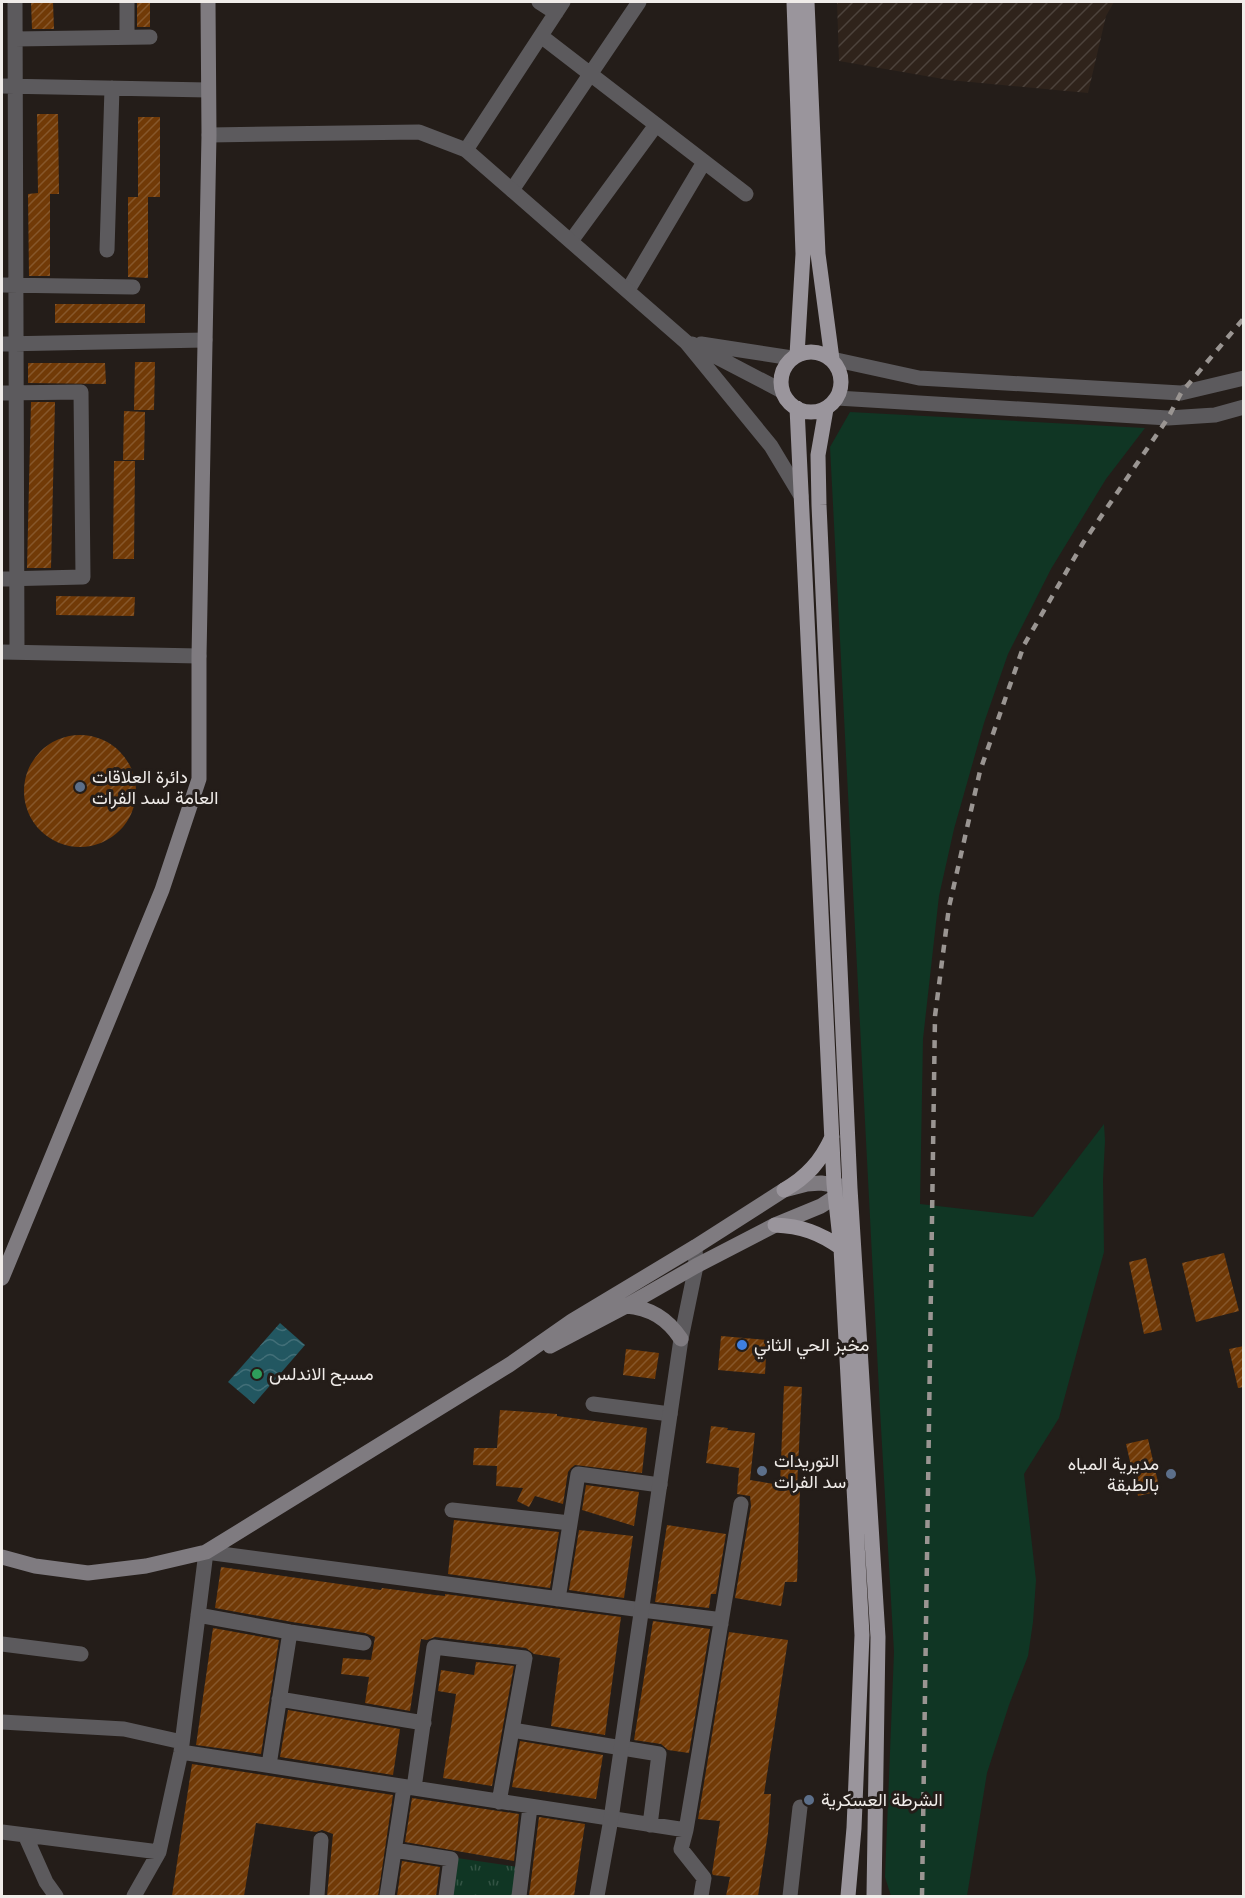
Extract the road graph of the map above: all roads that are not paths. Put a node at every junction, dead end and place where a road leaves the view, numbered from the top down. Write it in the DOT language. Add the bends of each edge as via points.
graph roads {
  1 [pos="15,2"];
  2 [pos="127,2"];
  3 [pos="208,2"];
  4 [pos="539,2"];
  5 [pos="639,2"];
  6 [pos="795,2"];
  7 [pos="807,2"];
  8 [pos="560,7"];
  9 [pos="541,36"];
  10 [pos="127,37"];
  11 [pos="150,37"];
  12 [pos="15,39"];
  13 [pos="590,74"];
  14 [pos="8,86"];
  15 [pos="112,88"];
  16 [pos="208,90"];
  17 [pos="656,125"];
  18 [pos="209,135"];
  19 [pos="466,150"];
  20 [pos="704,162"];
  21 [pos="512,190"];
  22 [pos="746,194"];
  23 [pos="571,241"];
  24 [pos="107,250"];
  25 [pos="8,285"];
  26 [pos="133,286"];
  27 [pos="628,290"];
  28 [pos="205,340"];
  29 [pos="686,342"];
  30 [pos="9,344"];
  31 [pos="794,357"];
  32 [pos="832,359"];
  33 [pos="1244,378"];
  34 [pos="782,391"];
  35 [pos="9,393"];
  36 [pos="831,404"];
  37 [pos="1244,407"];
  38 [pos="797,408"];
  39 [pos="801,496"];
  40 [pos="9,579"];
  41 [pos="9,652"];
  42 [pos="199,656"];
  43 [pos="832,1137"];
  44 [pos="850,1188"];
  45 [pos="784,1190"];
  46 [pos="835,1191"];
  47 [pos="775,1225"];
  48 [pos="695,1247"];
  49 [pos="841,1248"];
  50 [pos="696,1266"];
  51 [pos="2,1278"];
  52 [pos="626,1306"];
  53 [pos="681,1339"];
  54 [pos="509,1365"];
  55 [pos="593,1404"];
  56 [pos="670,1414"];
  57 [pos="660,1485"];
  58 [pos="741,1504"];
  59 [pos="452,1510"];
  60 [pos="570,1523"];
  61 [pos="206,1552"];
  62 [pos="2,1557"];
  63 [pos="558,1599"];
  64 [pos="642,1610"];
  65 [pos="198,1615"];
  66 [pos="721,1624"];
  67 [pos="290,1632"];
  68 [pos="364,1643"];
  69 [pos="2,1644"];
  70 [pos="81,1654"];
  71 [pos="279,1699"];
  72 [pos="2,1722"];
  73 [pos="424,1723"];
  74 [pos="512,1730"];
  75 [pos="182,1747"];
  76 [pos="622,1748"];
  77 [pos="269,1766"];
  78 [pos="409,1787"];
  79 [pos="500,1802"];
  80 [pos="530,1806"];
  81 [pos="800,1807"];
  82 [pos="611,1819"];
  83 [pos="650,1825"];
  84 [pos="686,1830"];
  85 [pos="2,1832"];
  86 [pos="25,1835"];
  87 [pos="321,1840"];
  88 [pos="394,1850"];
  89 [pos="159,1852"];
  90 [pos="56,1896"];
  91 [pos="134,1896"];
  92 [pos="316,1896"];
  93 [pos="387,1896"];
  94 [pos="446,1896"];
  95 [pos="519,1896"];
  96 [pos="597,1896"];
  97 [pos="701,1896"];
  98 [pos="790,1896"];
  99 [pos="848,1896"];
  100 [pos="874,1896"];
  1 -- 12 [label="street"];
  2 -- 10 [label="street"];
  3 -- 16 [label="main road"];
  4 -- 8 [label="street"];
  5 -- 13 [label="street"];
  6 -- 31 [label="main road" via="803,254"];
  7 -- 32 [label="main road" via="818,254"];
  8 -- 9 [label="street"];
  9 -- 13 [label="street"];
  9 -- 19 [label="street"];
  10 -- 11 [label="street"];
  10 -- 12 [label="street"];
  12 -- 14 [label="street"];
  13 -- 17 [label="street"];
  13 -- 21 [label="street"];
  14 -- 15 [label="street"];
  14 -- 25 [label="street"];
  15 -- 16 [label="street"];
  15 -- 24 [label="street"];
  16 -- 18 [label="main road"];
  17 -- 20 [label="street"];
  17 -- 23 [label="street"];
  18 -- 19 [label="street" via="419,132"];
  18 -- 28 [label="main road"];
  19 -- 21 [label="street"];
  20 -- 22 [label="street"];
  20 -- 27 [label="street"];
  21 -- 23 [label="street"];
  23 -- 27 [label="street"];
  25 -- 26 [label="street"];
  25 -- 30 [label="street"];
  27 -- 29 [label="street"];
  28 -- 30 [label="street"];
  28 -- 42 [label="main road"];
  29 -- 31 [label="street"];
  29 -- 34 [label="street"];
  29 -- 39 [label="street" via="771,446"];
  30 -- 35 [label="street"];
  31 -- 32 [label="main road" via="816,352"];
  31 -- 34 [label="main road" via="782,373"];
  32 -- 33 [label="street" via="919,378 1181,393"];
  32 -- 36 [label="main road" via="842,385"];
  34 -- 38 [label="main road"];
  35 -- 40 [label="street"];
  35 -- 40 [label="street" via="81,392 83,577"];
  36 -- 37 [label="street" via="1168,418 1215,415"];
  36 -- 38 [label="main road" via="809,412"];
  36 -- 44 [label="main road" via="818,455 819,505"];
  38 -- 39 [label="main road"];
  39 -- 43 [label="main road"];
  40 -- 41 [label="street"];
  41 -- 42 [label="street"];
  42 -- 51 [label="main road" via="200,779 162,890"];
  43 -- 45 [label="main road" via="818,1163"];
  43 -- 46 [label="main road"];
  44 -- 46 [label="main road"];
  44 -- 100 [label="main road" via="878,1637"];
  45 -- 46 [label="main road" via="807,1184"];
  45 -- 48 [label="main road"];
  46 -- 47 [label="main road"];
  46 -- 49 [label="main road"];
  47 -- 49 [label="main road" via="817,1233"];
  47 -- 50 [label="main road"];
  48 -- 50 [label="street"];
  48 -- 54 [label="main road" via="572,1321"];
  49 -- 99 [label="main road" via="861,1635"];
  50 -- 52 [label="main road"];
  50 -- 53 [label="street"];
  52 -- 53 [label="main road" via="658,1315"];
  52 -- 54 [label="main road"];
  53 -- 56 [label="street"];
  54 -- 61 [label="main road"];
  55 -- 56 [label="street"];
  56 -- 57 [label="street"];
  57 -- 60 [label="street" via="578,1474"];
  57 -- 64 [label="street"];
  58 -- 66 [label="street"];
  59 -- 60 [label="street"];
  60 -- 63 [label="street"];
  61 -- 62 [label="main road" via="146,1566 88,1573"];
  61 -- 63 [label="street"];
  61 -- 65 [label="street"];
  63 -- 64 [label="street"];
  64 -- 66 [label="street" via="715,1618"];
  64 -- 76 [label="street"];
  65 -- 67 [label="street"];
  65 -- 75 [label="street"];
  66 -- 84 [label="street"];
  67 -- 68 [label="street"];
  67 -- 71 [label="street"];
  69 -- 70 [label="street"];
  71 -- 73 [label="street"];
  71 -- 77 [label="street"];
  72 -- 75 [label="street" via="124,1729"];
  73 -- 74 [label="street" via="434,1647 525,1658"];
  73 -- 78 [label="street"];
  74 -- 76 [label="street"];
  74 -- 79 [label="street"];
  75 -- 77 [label="street"];
  75 -- 89 [label="street"];
  76 -- 82 [label="street"];
  76 -- 83 [label="street" via="659,1754"];
  77 -- 78 [label="street"];
  78 -- 79 [label="street"];
  78 -- 88 [label="street"];
  79 -- 80 [label="street"];
  80 -- 82 [label="street"];
  80 -- 95 [label="street"];
  81 -- 98 [label="street"];
  82 -- 83 [label="street"];
  82 -- 96 [label="street"];
  83 -- 84 [label="street"];
  84 -- 97 [label="street" via="681,1849 704,1878"];
  85 -- 86 [label="street"];
  86 -- 89 [label="street"];
  86 -- 90 [label="street"];
  87 -- 92 [label="street"];
  88 -- 93 [label="street"];
  88 -- 94 [label="street" via="451,1858"];
  89 -- 91 [label="street"];
}
